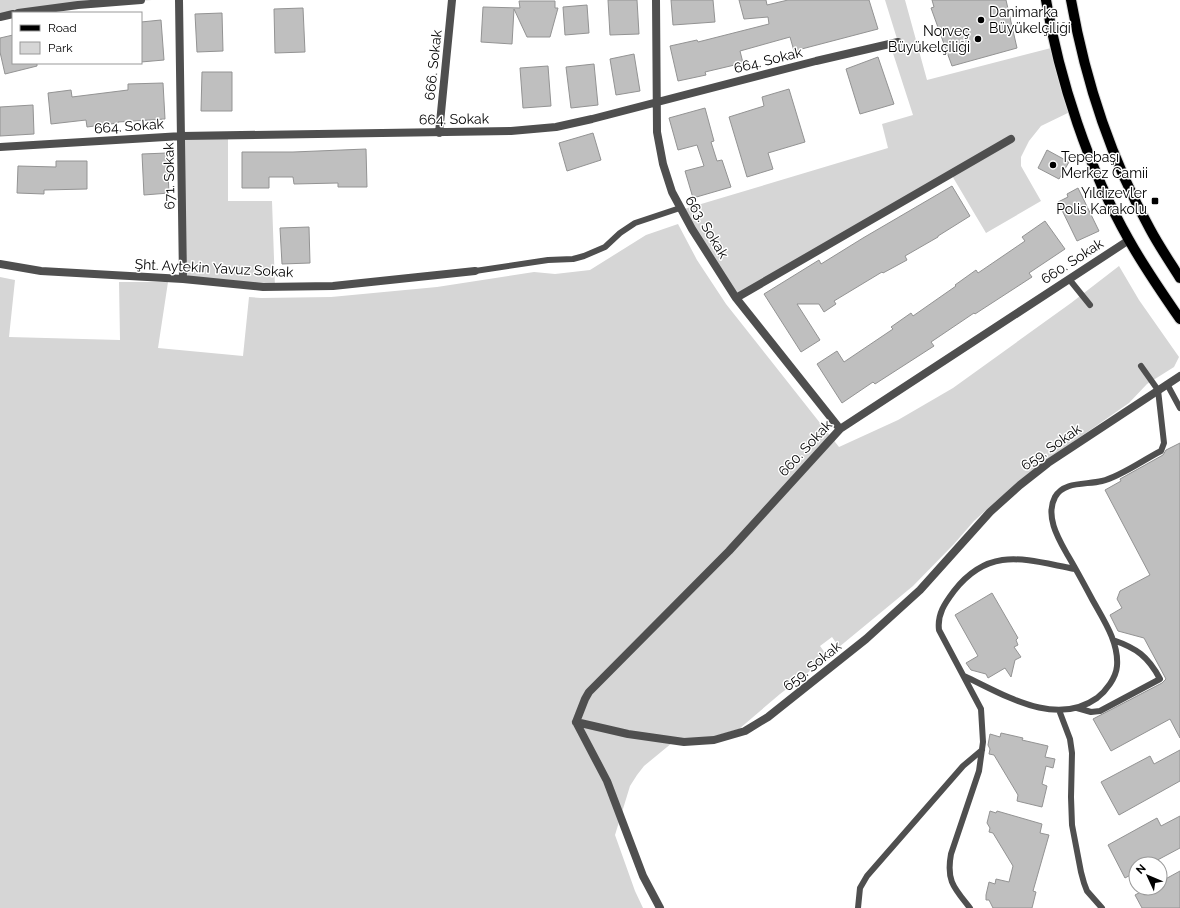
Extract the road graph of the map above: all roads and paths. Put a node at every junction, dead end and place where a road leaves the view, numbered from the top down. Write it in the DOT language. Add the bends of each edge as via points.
graph roads {
  1 [pos="141,0"];
  2 [pos="179,0"];
  3 [pos="452,0"];
  4 [pos="656,0"];
  5 [pos="1046,0"];
  6 [pos="1071,0"];
  7 [pos="25,12"];
  8 [pos="12,14"];
  9 [pos="0,17"];
  10 [pos="898,42"];
  11 [pos="656,102"];
  12 [pos="439,133"];
  13 [pos="182,136"];
  14 [pos="1011,138"];
  15 [pos="0,147"];
  16 [pos="680,208"];
  17 [pos="1129,240"];
  18 [pos="0,264"];
  19 [pos="475,271"];
  20 [pos="1180,278"];
  21 [pos="183,279"];
  22 [pos="1069,279"];
  23 [pos="736,298"];
  24 [pos="1090,305"];
  25 [pos="1180,319"];
  26 [pos="1141,366"];
  27 [pos="1180,376"];
  28 [pos="1167,384"];
  29 [pos="1158,390"];
  30 [pos="1180,408"];
  31 [pos="840,428"];
  32 [pos="1076,569"];
  33 [pos="1113,640"];
  34 [pos="964,676"];
  35 [pos="1077,708"];
  36 [pos="1059,710"];
  37 [pos="576,722"];
  38 [pos="982,750"];
  39 [pos="660,908"];
  40 [pos="858,908"];
  41 [pos="970,908"];
  42 [pos="1102,908"];
  1 -- 7 [label="street" via="78,4"];
  2 -- 13 [label="street, 671. Sokak"];
  3 -- 12 [label="street, 666. Sokak"];
  4 -- 11 [label="street, 663. Sokak"];
  5 -- 17 [label="main road" via="1055,47 1079,126 1108,198"];
  6 -- 20 [label="main road" via="1087,71 1117,160 1150,228"];
  8 -- 9 [label="street"];
  10 -- 11 [label="street, 664. Sokak"];
  11 -- 12 [label="street, 664. Sokak" via="556,127"];
  11 -- 16 [label="street, 663. Sokak" via="663,164"];
  12 -- 13 [label="street, 664. Sokak"];
  13 -- 15 [label="street, 664. Sokak"];
  13 -- 21 [label="street, 671. Sokak"];
  14 -- 23 [label="street"];
  16 -- 19 [label="lane" via="635,223 605,247 584,256"];
  16 -- 23 [label="street, 663. Sokak"];
  17 -- 22 [label="street, 660. Sokak"];
  17 -- 25 [label="main road"];
  18 -- 21 [label="street, Şht. Aytekin Yavuz Sokak" via="41,271"];
  19 -- 21 [label="street, Şht. Aytekin Yavuz Sokak" via="333,286 263,287"];
  22 -- 24 [label="lane"];
  22 -- 31 [label="street, 660. Sokak"];
  23 -- 31 [label="street, 663. Sokak"];
  26 -- 29 [label="lane"];
  27 -- 28 [label="street, 659. Sokak"];
  28 -- 29 [label="street, 659. Sokak"];
  28 -- 30 [label="lane"];
  29 -- 32 [label="lane" via="1164,443 1161,451 1113,477 1063,488 1055,497 1052,505 1054,526"];
  29 -- 37 [label="street, 659. Sokak" via="1048,463 1020,485 990,512 920,590 866,639 768,717 745,731 714,740 684,742 628,734"];
  31 -- 37 [label="street, 660. Sokak" via="729,551 590,692"];
  32 -- 33 [label="lane"];
  32 -- 34 [label="lane" via="1008,559 977,568 967,577 944,606 938,623 946,645"];
  33 -- 35 [label="lane" via="1117,668 1113,678 1098,698"];
  33 -- 35 [label="lane" via="1138,651 1148,660 1160,678 1100,710 1091,712"];
  34 -- 36 [label="lane" via="1014,700 1037,708"];
  34 -- 38 [label="lane" via="980,709"];
  35 -- 36 [label="lane"];
  36 -- 42 [label="lane" via="1070,739 1072,753 1072,825 1081,872 1087,891"];
  37 -- 39 [label="street" via="607,781 643,876"];
  38 -- 40 [label="lane" via="963,766 867,876 860,888"];
  38 -- 41 [label="lane" via="979,771 949,866 954,888"];
}
